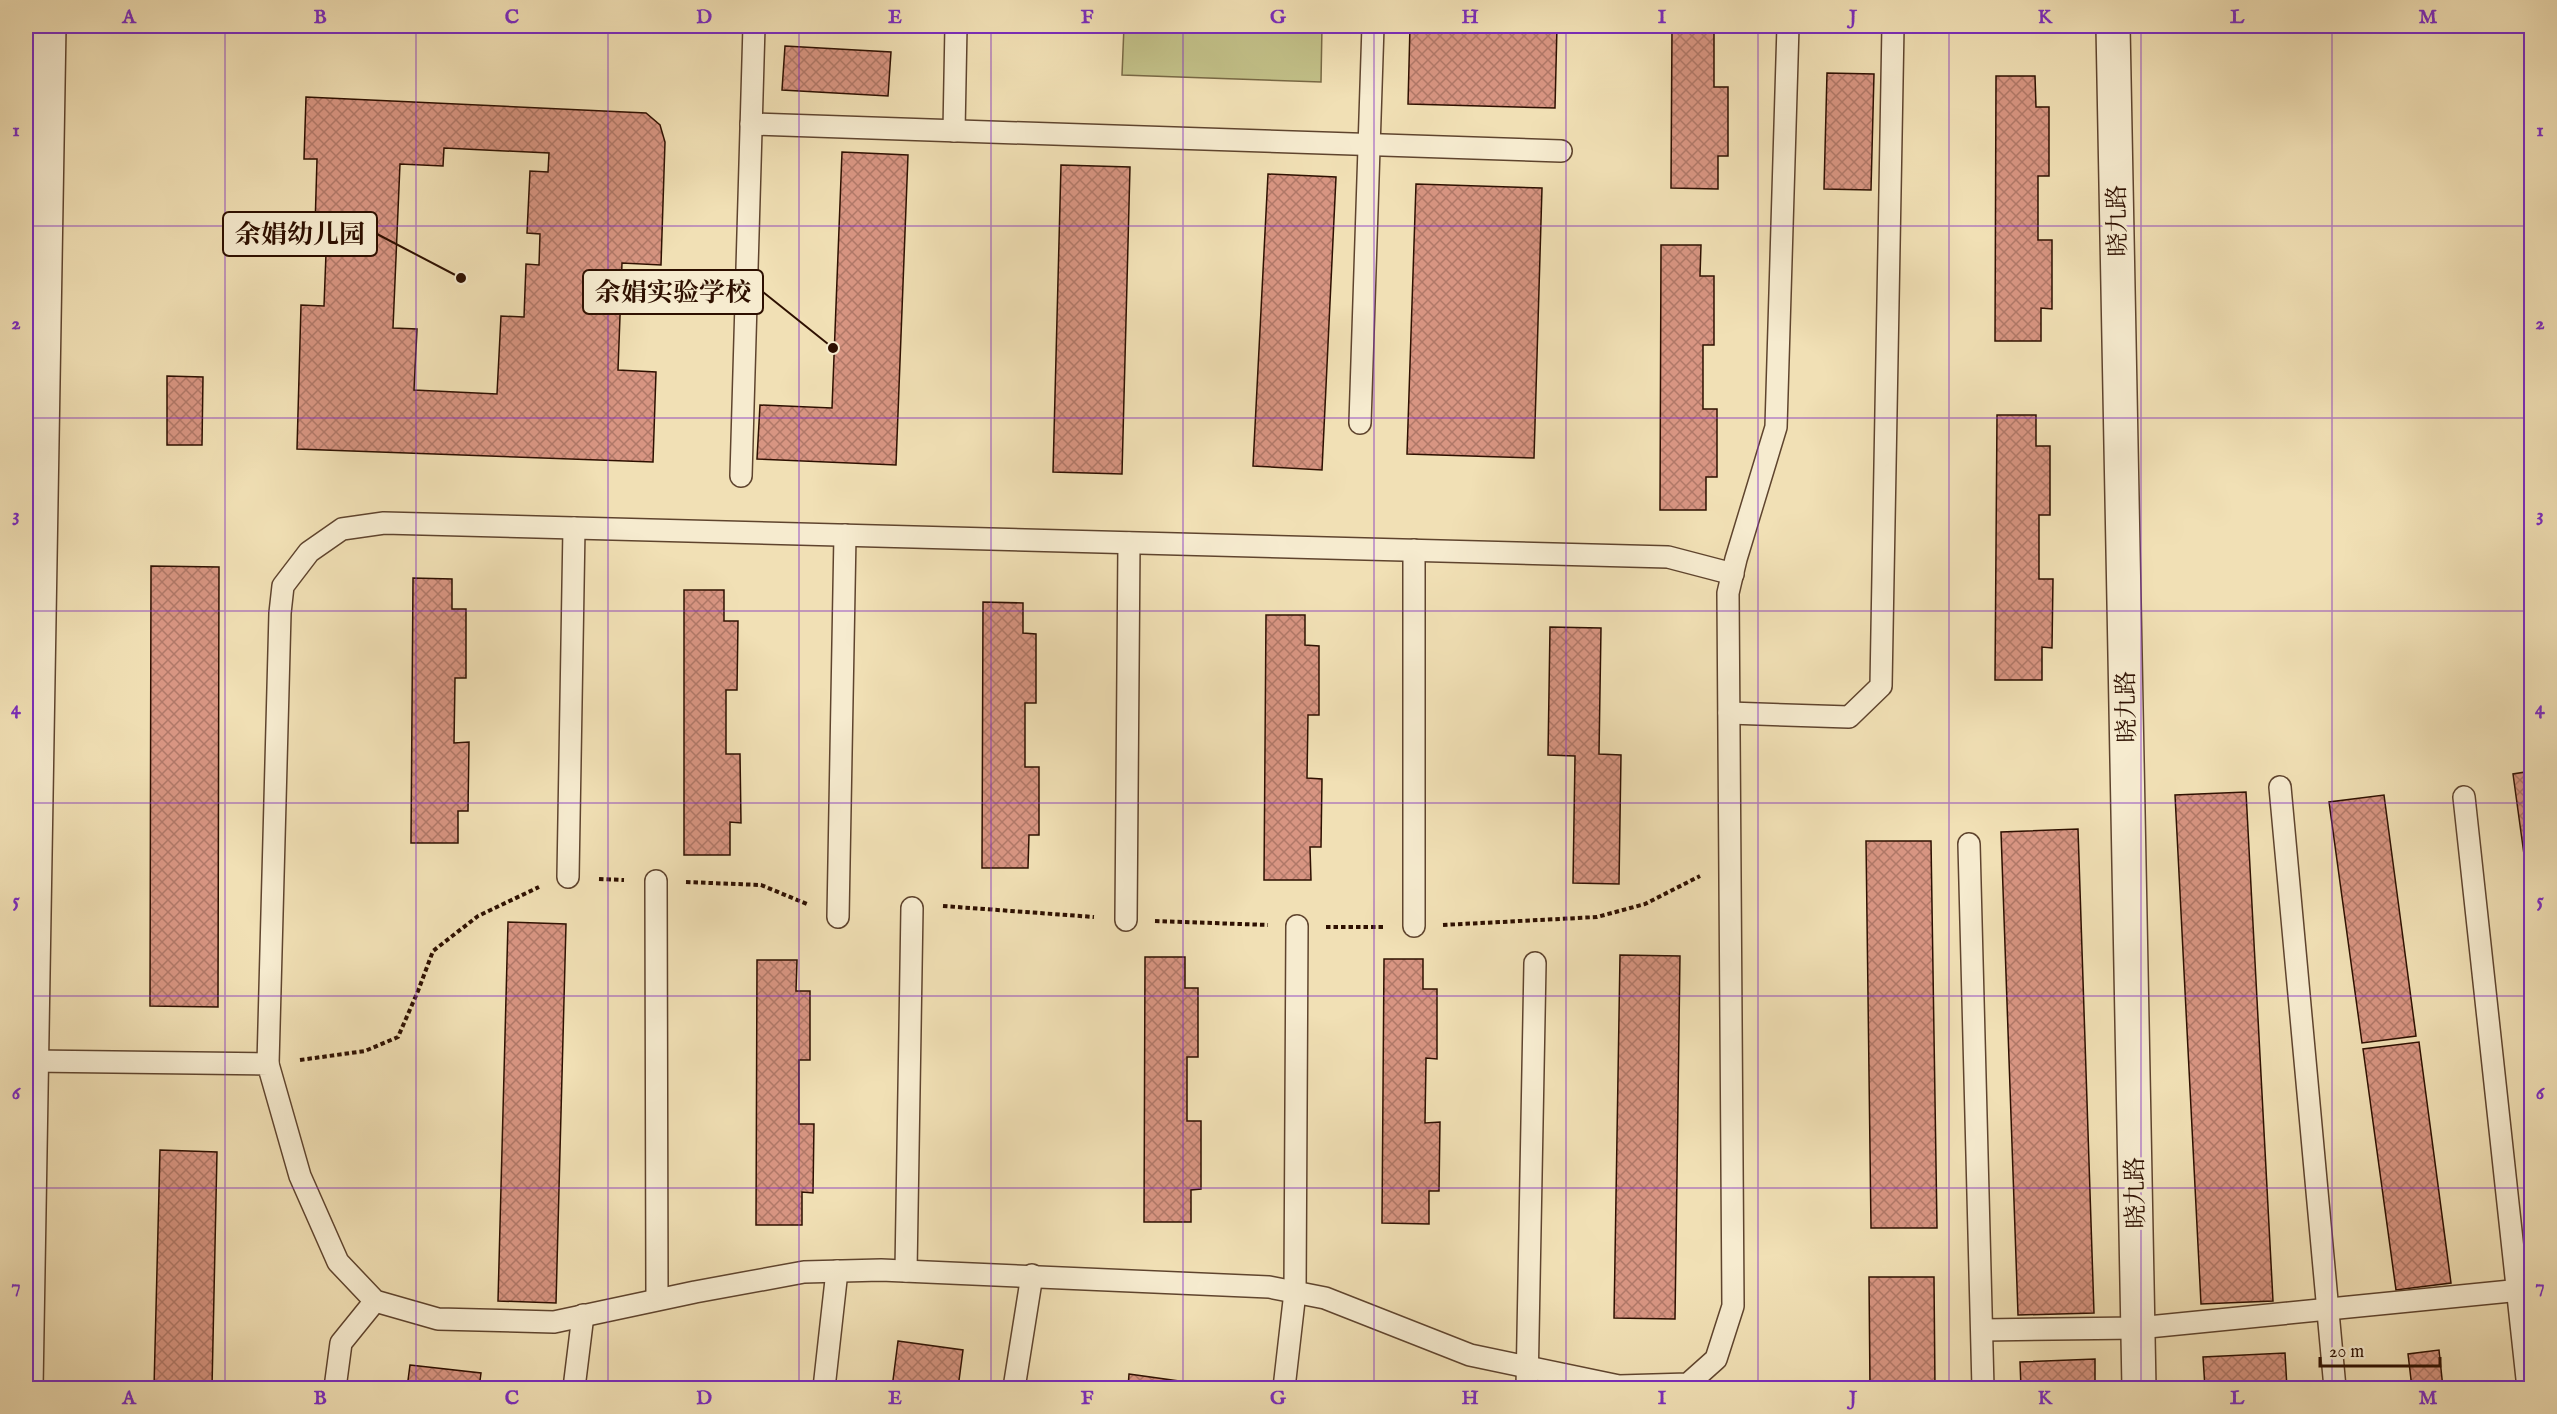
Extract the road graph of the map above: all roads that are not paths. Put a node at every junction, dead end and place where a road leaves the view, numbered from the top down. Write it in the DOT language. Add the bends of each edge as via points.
graph roads {
  1 [pos="50,26"];
  2 [pos="754,26"];
  3 [pos="956,26"];
  4 [pos="1372,26"];
  5 [pos="1788,26"];
  6 [pos="1893,26"];
  7 [pos="2113,26"];
  8 [pos="751,124"];
  9 [pos="954,131"];
  10 [pos="1369,144"];
  11 [pos="1561,151"];
  12 [pos="1360,423"];
  13 [pos="741,476"];
  14 [pos="574,528"];
  15 [pos="845,535"];
  16 [pos="1130,543"];
  17 [pos="1414,550"];
  18 [pos="1733,574"];
  19 [pos="1729,713"];
  20 [pos="2280,787"];
  21 [pos="2464,797"];
  22 [pos="1970,844"];
  23 [pos="568,877"];
  24 [pos="656,881"];
  25 [pos="912,908"];
  26 [pos="838,917"];
  27 [pos="1126,920"];
  28 [pos="1297,926"];
  29 [pos="1414,926"];
  30 [pos="1535,963"];
  31 [pos="32,1062"];
  32 [pos="268,1064"];
  33 [pos="837,1271"];
  34 [pos="906,1271"];
  35 [pos="1032,1275"];
  36 [pos="2524,1290"];
  37 [pos="1295,1292"];
  38 [pos="657,1299"];
  39 [pos="375,1301"];
  40 [pos="2327,1309"];
  41 [pos="584,1315"];
  42 [pos="2138,1328"];
  43 [pos="1983,1330"];
  44 [pos="1529,1367"];
  45 [pos="26,1389"];
  46 [pos="335,1389"];
  47 [pos="574,1389"];
  48 [pos="824,1389"];
  49 [pos="1014,1389"];
  50 [pos="1284,1389"];
  51 [pos="1527,1389"];
  52 [pos="1983,1389"];
  53 [pos="2139,1389"];
  54 [pos="2335,1389"];
  55 [pos="2528,1389"];
  1 -- 31 [label="street"];
  2 -- 8 [label="lane"];
  3 -- 9 [label="lane"];
  4 -- 10 [label="lane"];
  5 -- 18 [label="lane" via="1776,427"];
  6 -- 19 [label="lane" via="1881,686 1849,717"];
  7 -- 42 [label="street, 晓九路"];
  8 -- 9 [label="lane"];
  8 -- 13 [label="lane"];
  9 -- 10 [label="lane"];
  10 -- 11 [label="lane"];
  10 -- 12 [label="lane"];
  14 -- 15 [label="lane"];
  14 -- 23 [label="lane"];
  14 -- 32 [label="lane" via="384,523 342,529 309,552 283,586"];
  15 -- 16 [label="lane"];
  15 -- 26 [label="lane"];
  16 -- 17 [label="lane"];
  16 -- 27 [label="lane"];
  17 -- 18 [label="lane" via="1668,556"];
  17 -- 29 [label="lane"];
  18 -- 19 [label="lane" via="1728,593"];
  19 -- 44 [label="lane" via="1733,1306 1716,1359 1688,1384 1619,1386"];
  20 -- 40 [label="lane"];
  21 -- 36 [label="lane"];
  22 -- 43 [label="lane"];
  24 -- 38 [label="lane"];
  25 -- 34 [label="lane"];
  28 -- 37 [label="lane"];
  30 -- 44 [label="lane"];
  31 -- 32 [label="lane"];
  31 -- 45 [label="street"];
  32 -- 39 [label="lane" via="300,1176 338,1262"];
  33 -- 34 [label="lane"];
  33 -- 38 [label="lane" via="804,1272"];
  33 -- 48 [label="lane"];
  34 -- 35 [label="lane"];
  35 -- 37 [label="lane" via="1269,1287"];
  35 -- 49 [label="lane"];
  36 -- 40 [label="lane"];
  36 -- 55 [label="lane"];
  37 -- 44 [label="lane" via="1325,1298 1470,1355"];
  37 -- 50 [label="lane"];
  38 -- 41 [label="lane"];
  39 -- 41 [label="lane" via="438,1319 554,1322"];
  39 -- 46 [label="lane" via="341,1343"];
  40 -- 42 [label="lane"];
  40 -- 54 [label="lane"];
  41 -- 47 [label="lane"];
  42 -- 43 [label="lane"];
  42 -- 53 [label="street, 晓九路"];
  43 -- 52 [label="lane"];
  44 -- 51 [label="lane"];
}
